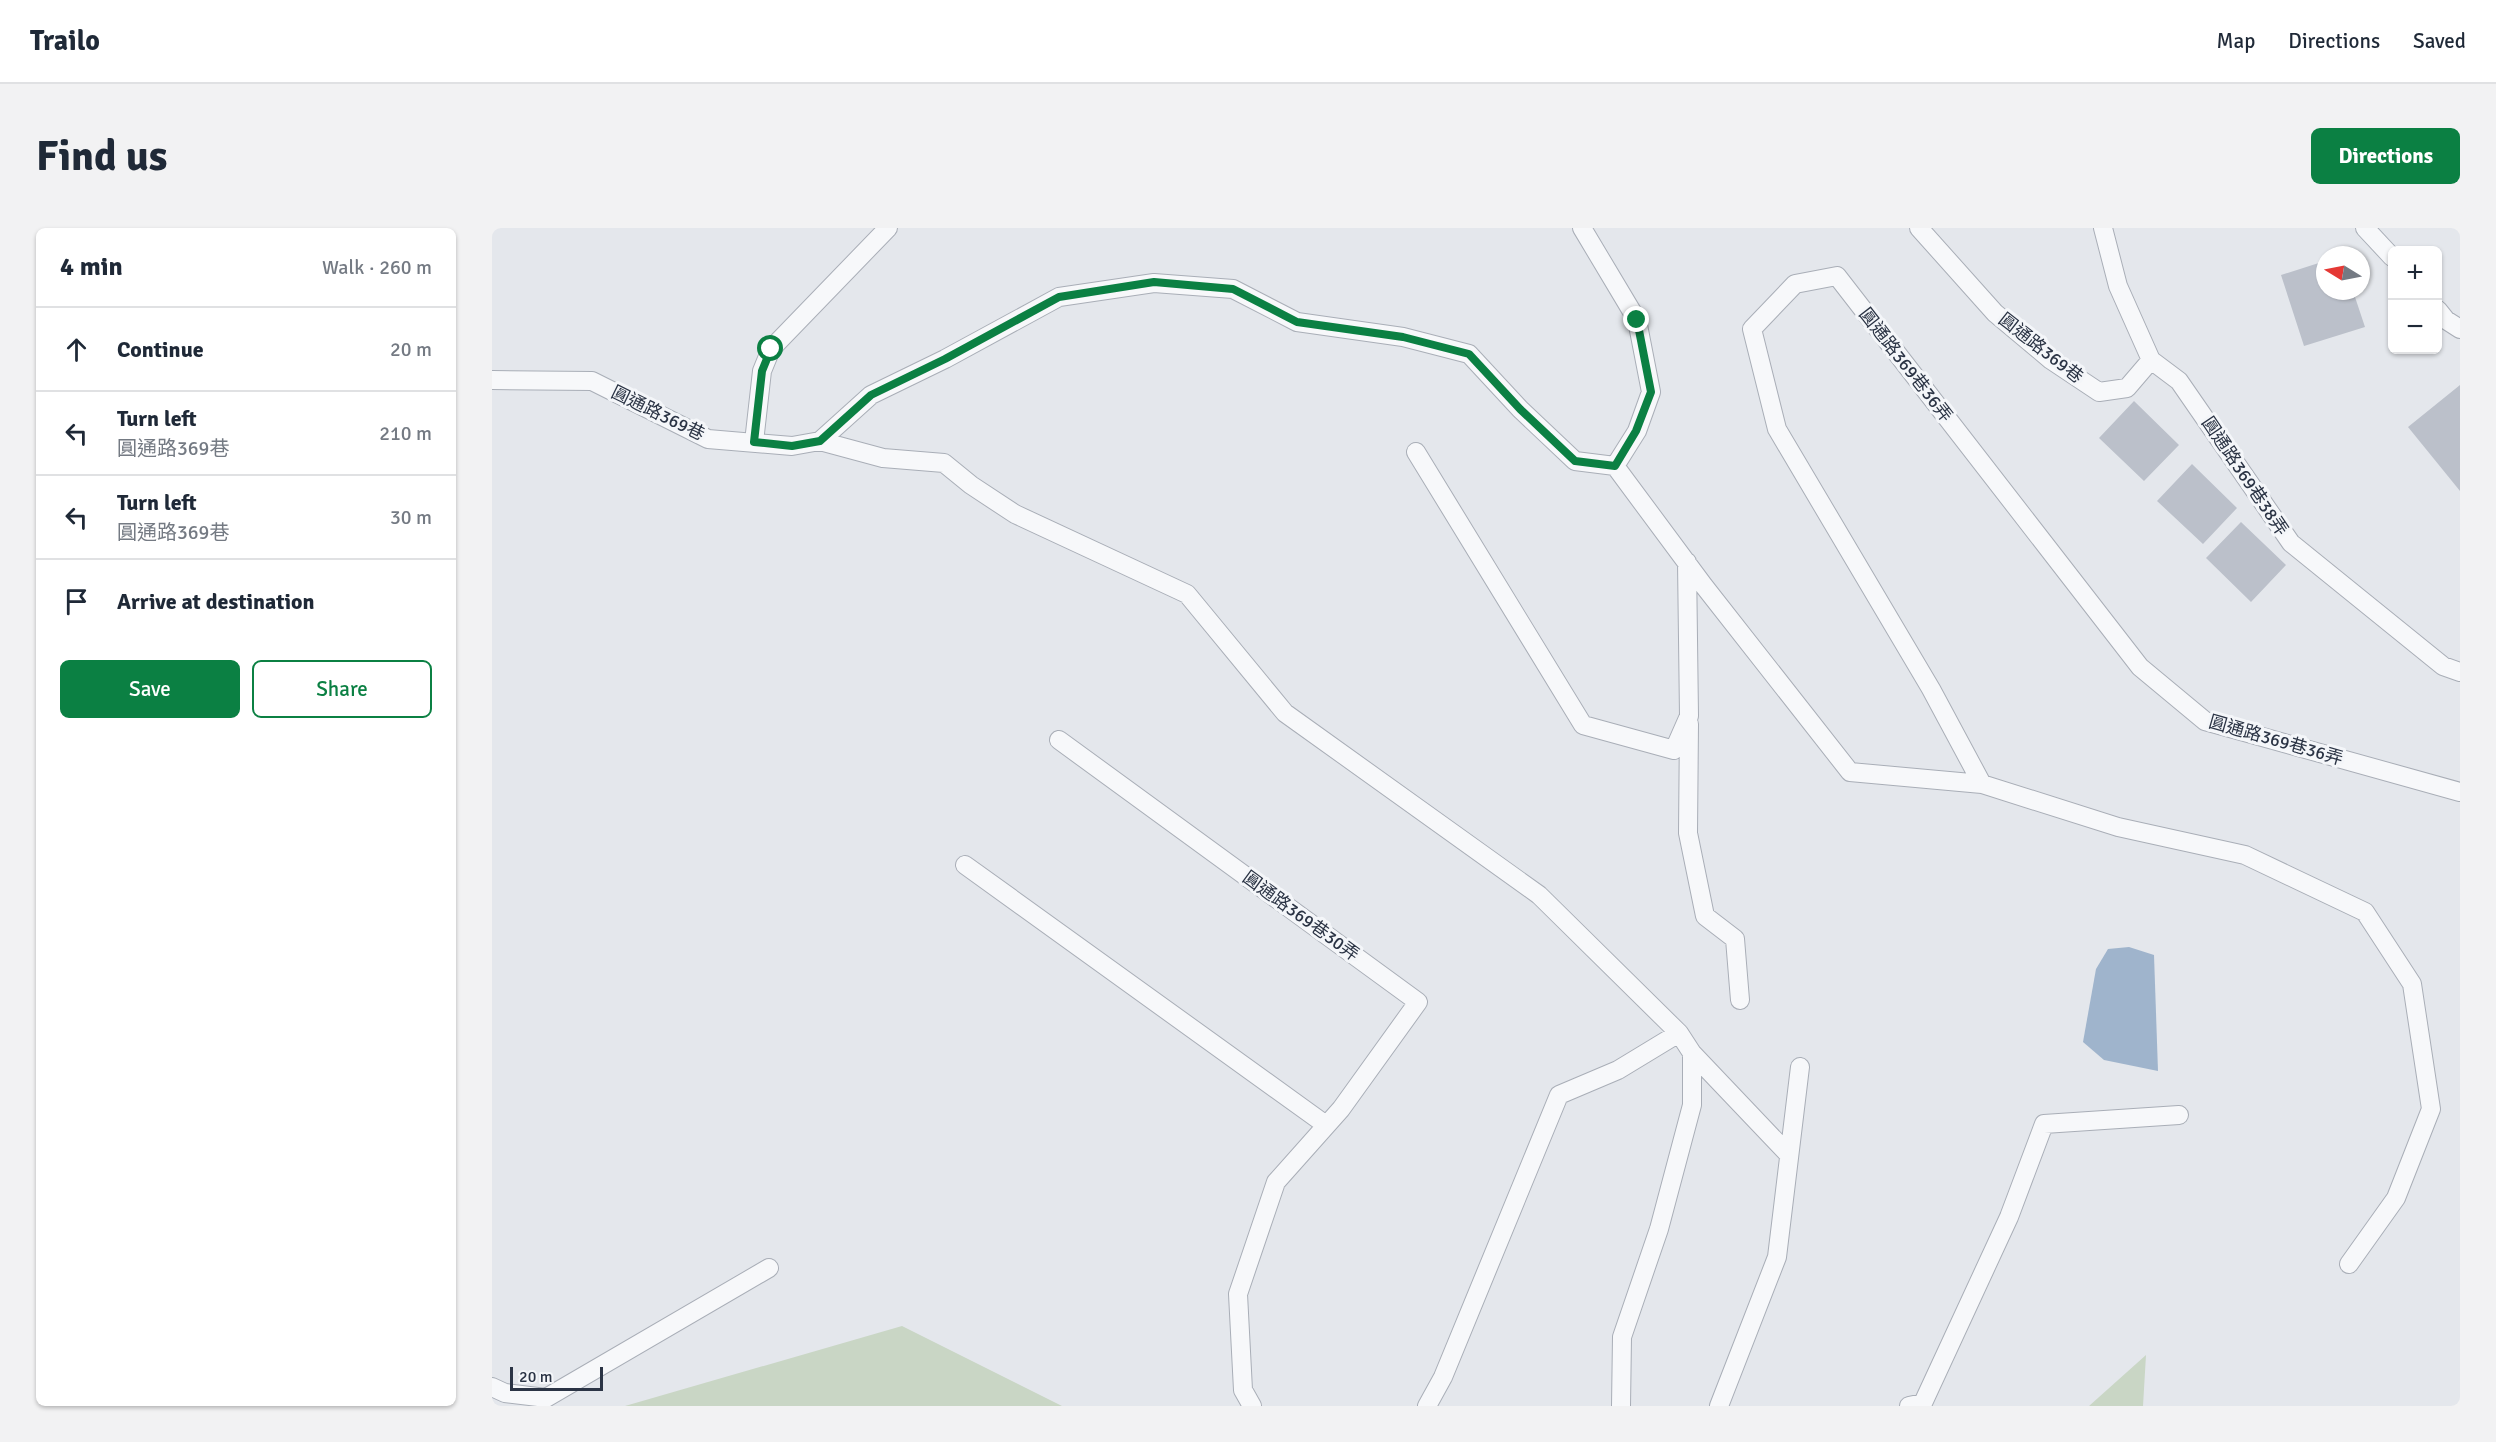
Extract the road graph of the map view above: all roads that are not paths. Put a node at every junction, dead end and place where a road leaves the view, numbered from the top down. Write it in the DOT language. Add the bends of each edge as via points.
graph roads {
  1 [pos="888,228"];
  2 [pos="1582,228"];
  3 [pos="1919,228"];
  4 [pos="2103,228"];
  5 [pos="2365,228"];
  6 [pos="2388,253"];
  7 [pos="2442,315"];
  8 [pos="2460,329"];
  9 [pos="2151,360"];
  10 [pos="492,380"];
  11 [pos="820,441"];
  12 [pos="754,442"];
  13 [pos="1416,452"];
  14 [pos="1615,466"];
  15 [pos="1687,562"];
  16 [pos="2460,672"];
  17 [pos="1689,716"];
  18 [pos="1059,740"];
  19 [pos="1982,784"];
  20 [pos="2460,792"];
  21 [pos="965,865"];
  22 [pos="1740,1000"];
  23 [pos="1679,1032"];
  24 [pos="1692,1053"];
  25 [pos="1800,1067"];
  26 [pos="2179,1115"];
  27 [pos="1326,1125"];
  28 [pos="1790,1155"];
  29 [pos="2349,1264"];
  30 [pos="769,1268"];
  31 [pos="492,1386"];
  32 [pos="1252,1406"];
  33 [pos="1427,1406"];
  34 [pos="1620,1406"];
  35 [pos="1719,1406"];
  36 [pos="1909,1406"];
  1 -- 12 [label="lane" via="771,349 762,371"];
  2 -- 14 [label="lane" via="1637,320 1651,392 1636,431"];
  3 -- 9 [label="lane, 圓通路369巷" via="1995,313 2051,360 2099,392 2127,388"];
  4 -- 9 [label="lane" via="2118,285"];
  5 -- 6 [label="lane"];
  7 -- 8 [label="lane"];
  9 -- 16 [label="lane, 圓通路369巷38弄" via="2179,381 2291,543 2443,666"];
  10 -- 12 [label="lane, 圓通路369巷" via="592,381 708,439"];
  11 -- 12 [label="lane, 圓通路369巷" via="792,446"];
  11 -- 14 [label="lane" via="871,395 1059,297 1154,282 1233,289 1297,322 1403,337 1469,354 1575,461"];
  11 -- 23 [label="lane" via="883,458 944,463 1015,514 1187,594 1285,713 1539,895"];
  13 -- 17 [label="lane" via="1583,725 1674,750"];
  14 -- 15 [label="lane"];
  15 -- 17 [label="lane"];
  15 -- 19 [label="lane" via="1850,772"];
  17 -- 22 [label="lane" via="1688,833 1705,916 1736,939"];
  18 -- 27 [label="lane, 圓通路369巷30弄" via="1418,1002"];
  19 -- 20 [label="lane, 圓通路369巷36弄" via="1931,689 1777,429 1752,329 1795,284 1837,276 2140,667 2205,721"];
  19 -- 29 [label="lane" via="2118,827 2245,855 2365,912 2412,984 2431,1108 2396,1198"];
  21 -- 27 [label="lane"];
  23 -- 24 [label="lane"];
  23 -- 33 [label="lane" via="1617,1070 1559,1095 1443,1377"];
  24 -- 28 [label="lane"];
  24 -- 34 [label="lane" via="1692,1105 1659,1228 1622,1337"];
  25 -- 28 [label="lane"];
  26 -- 36 [label="lane" via="2044,1124 2008,1217 1923,1403"];
  27 -- 32 [label="lane, 圓通路369巷30弄" via="1276,1182 1238,1294 1242,1390"];
  28 -- 35 [label="lane" via="1777,1257"];
  30 -- 31 [label="lane" via="546,1398 505,1393"];
}
